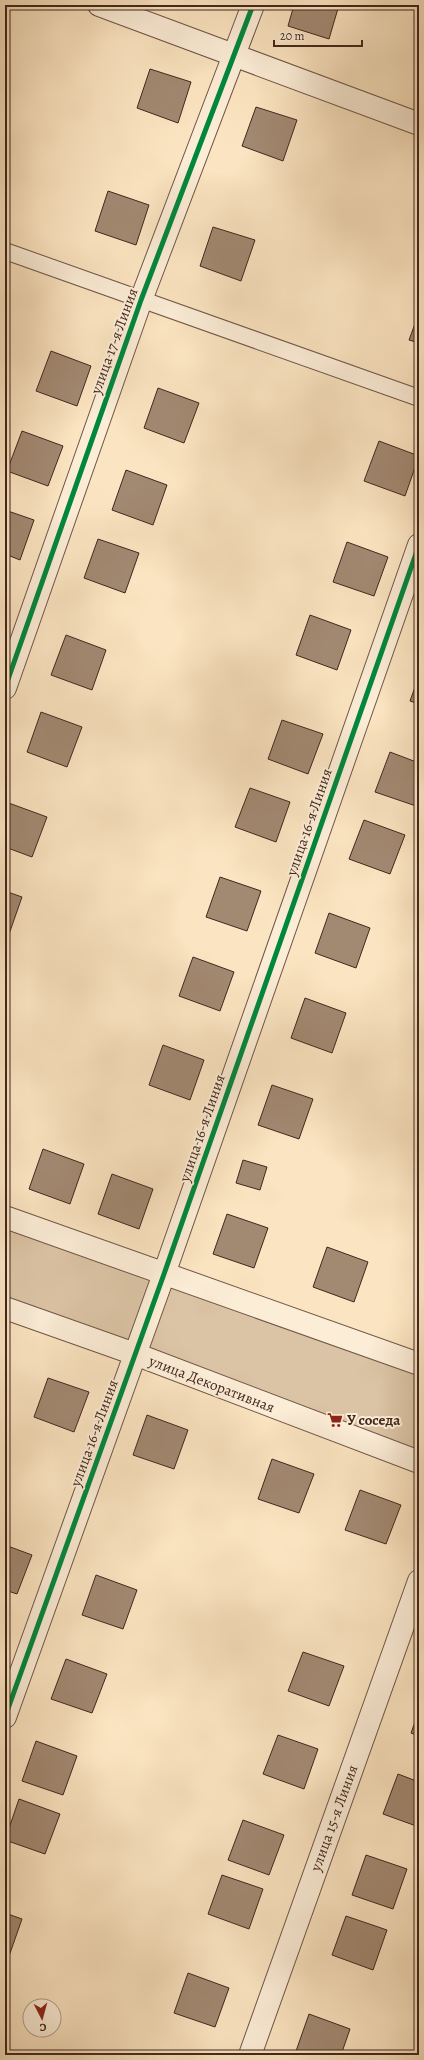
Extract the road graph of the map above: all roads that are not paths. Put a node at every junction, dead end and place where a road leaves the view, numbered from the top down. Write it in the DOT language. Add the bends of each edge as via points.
graph roads {
  1 [pos="99,5"];
  2 [pos="253,5"];
  3 [pos="235,56"];
  4 [pos="419,124"];
  5 [pos="5,251"];
  6 [pos="141,300"];
  7 [pos="419,398"];
  8 [pos="419,545"];
  9 [pos="5,688"];
  10 [pos="5,1217"];
  11 [pos="164,1274"];
  12 [pos="5,1308"];
  13 [pos="135,1354"];
  14 [pos="419,1364"];
  15 [pos="419,1462"];
  16 [pos="419,1581"];
  17 [pos="5,1717"];
  18 [pos="250,2055"];
  1 -- 3 [label="street"];
  2 -- 3 [label="street, улица 17-я Линия"];
  3 -- 4 [label="street"];
  3 -- 6 [label="street, улица 17-я Линия"];
  5 -- 6 [label="lane"];
  6 -- 7 [label="lane"];
  6 -- 9 [label="street, улица 17-я Линия"];
  8 -- 11 [label="street, улица 16-я Линия"];
  10 -- 11 [label="street"];
  11 -- 13 [label="street, улица 16-я Линия"];
  11 -- 14 [label="street"];
  12 -- 13 [label="street, улица Декоративная"];
  13 -- 15 [label="street, улица Декоративная"];
  13 -- 17 [label="street, улица 16-я Линия"];
  16 -- 18 [label="street, улица 15-я Линия"];
}
